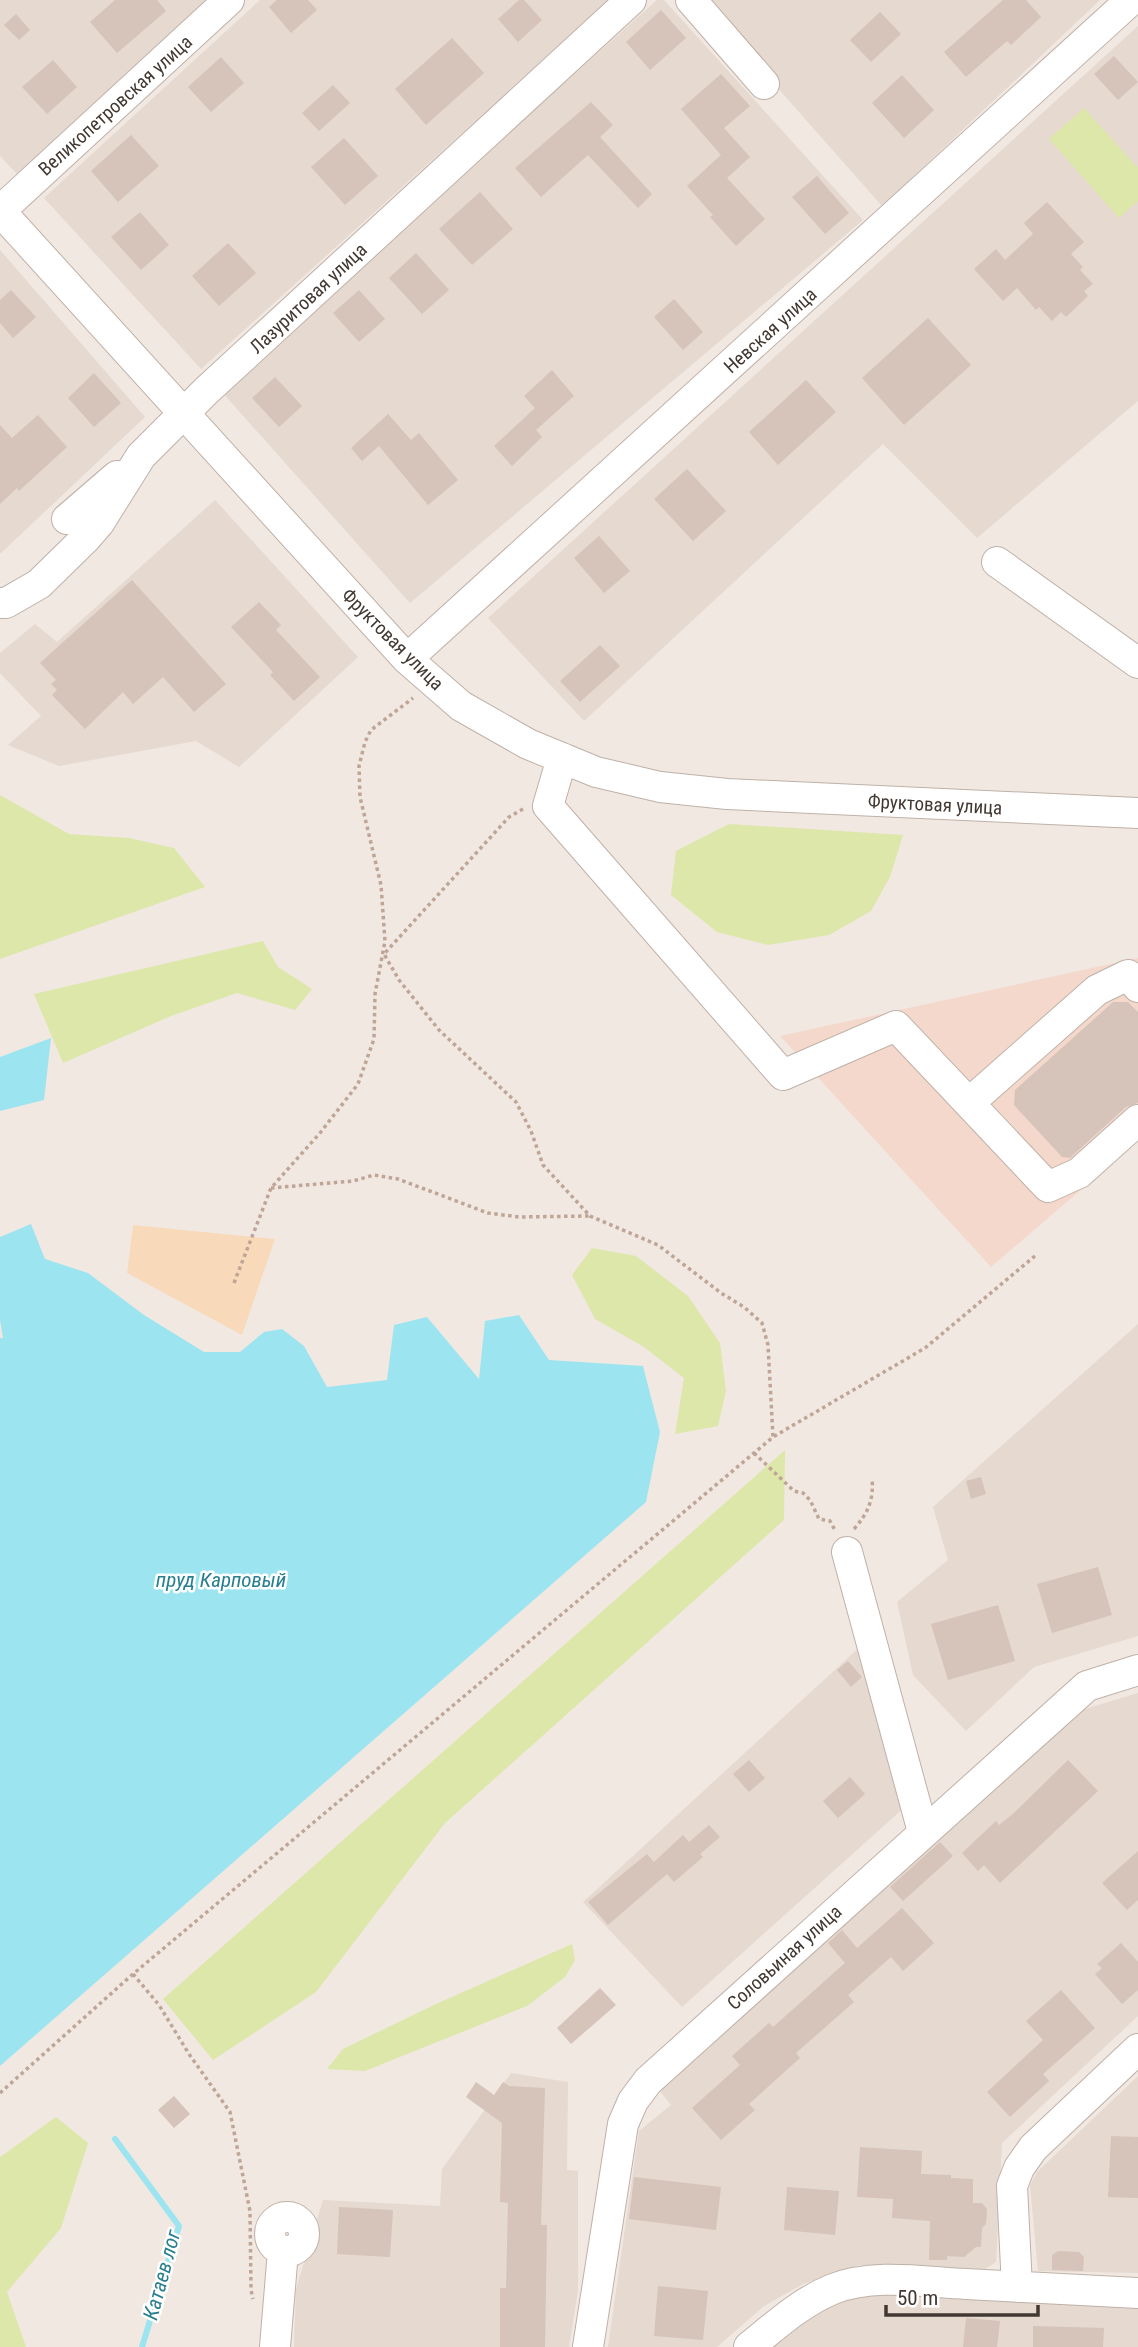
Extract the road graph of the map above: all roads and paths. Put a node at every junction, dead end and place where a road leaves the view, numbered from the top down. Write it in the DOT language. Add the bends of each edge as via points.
graph roads {
  1 [pos="229,0"];
  2 [pos="631,0"];
  3 [pos="691,0"];
  4 [pos="1131,0"];
  5 [pos="764,83"];
  6 [pos="0,211"];
  7 [pos="184,415"];
  8 [pos="141,456"];
  9 [pos="67,519"];
  10 [pos="997,562"];
  11 [pos="0,603"];
  12 [pos="407,659"];
  13 [pos="1138,663"];
  14 [pos="419,694"];
  15 [pos="562,758"];
  16 [pos="552,792"];
  17 [pos="1138,813"];
  18 [pos="384,954"];
  19 [pos="1138,987"];
  20 [pos="969,1103"];
  21 [pos="1138,1120"];
  22 [pos="271,1188"];
  23 [pos="590,1216"];
  24 [pos="1035,1256"];
  25 [pos="234,1283"];
  26 [pos="773,1437"];
  27 [pos="754,1453"];
  28 [pos="872,1478"];
  29 [pos="844,1544"];
  30 [pos="1138,1670"];
  31 [pos="923,1832"];
  32 [pos="133,1975"];
  33 [pos="1138,2049"];
  34 [pos="0,2093"];
  35 [pos="283,2251"];
  36 [pos="1017,2287"];
  37 [pos="1138,2293"];
  38 [pos="254,2303"];
  39 [pos="275,2347"];
  40 [pos="588,2347"];
  41 [pos="749,2347"];
  1 -- 6 [label="street, Великопетровская улица"];
  2 -- 7 [label="street, Лазуритовая улица"];
  3 -- 5 [label="street"];
  4 -- 12 [label="street, Невская улица"];
  6 -- 7 [label="street, Фруктовая улица"];
  7 -- 8 [label="street, Лазуритовая улица"];
  7 -- 12 [label="street, Фруктовая улица"];
  8 -- 9 [label="street"];
  8 -- 11 [label="street, Лазуритовая улица" via="86,538 39,584"];
  10 -- 13 [label="street"];
  12 -- 15 [label="street, Фруктовая улица" via="461,706"];
  14 -- 18 [label="path" via="371,730 359,766 360,797 381,885"];
  15 -- 16 [label="street"];
  15 -- 17 [label="street, Фруктовая улица" via="596,772 660,787 727,794"];
  16 -- 18 [label="path" via="509,817"];
  16 -- 20 [label="street" via="548,806 783,1075 897,1026"];
  18 -- 22 [label="path" via="375,995 374,1038 358,1084"];
  18 -- 23 [label="path" via="439,1030 516,1102 543,1165"];
  19 -- 20 [label="street" via="1128,975 1097,990"];
  20 -- 21 [label="street" via="1048,1187 1079,1173"];
  22 -- 23 [label="path" via="374,1175 398,1179 488,1213"];
  22 -- 25 [label="path"];
  23 -- 26 [label="path" via="658,1245 762,1323 768,1345"];
  24 -- 26 [label="path" via="925,1348"];
  26 -- 27 [label="path"];
  27 -- 29 [label="path" via="810,1500 818,1519 830,1521"];
  27 -- 32 [label="path"];
  28 -- 29 [label="path" via="869,1509"];
  29 -- 31 [label="street"];
  30 -- 31 [label="street, Соловьиная улица" via="1087,1686"];
  31 -- 40 [label="street, Соловьиная улица" via="648,2081 633,2101 623,2124"];
  32 -- 34 [label="path"];
  32 -- 38 [label="path" via="159,2005 230,2112 250,2211"];
  33 -- 36 [label="street" via="1033,2148 1019,2168 1012,2186"];
  35 -- 39 [label="street"];
  36 -- 37 [label="street"];
  36 -- 41 [label="street" via="855,2283 811,2300"];
}
